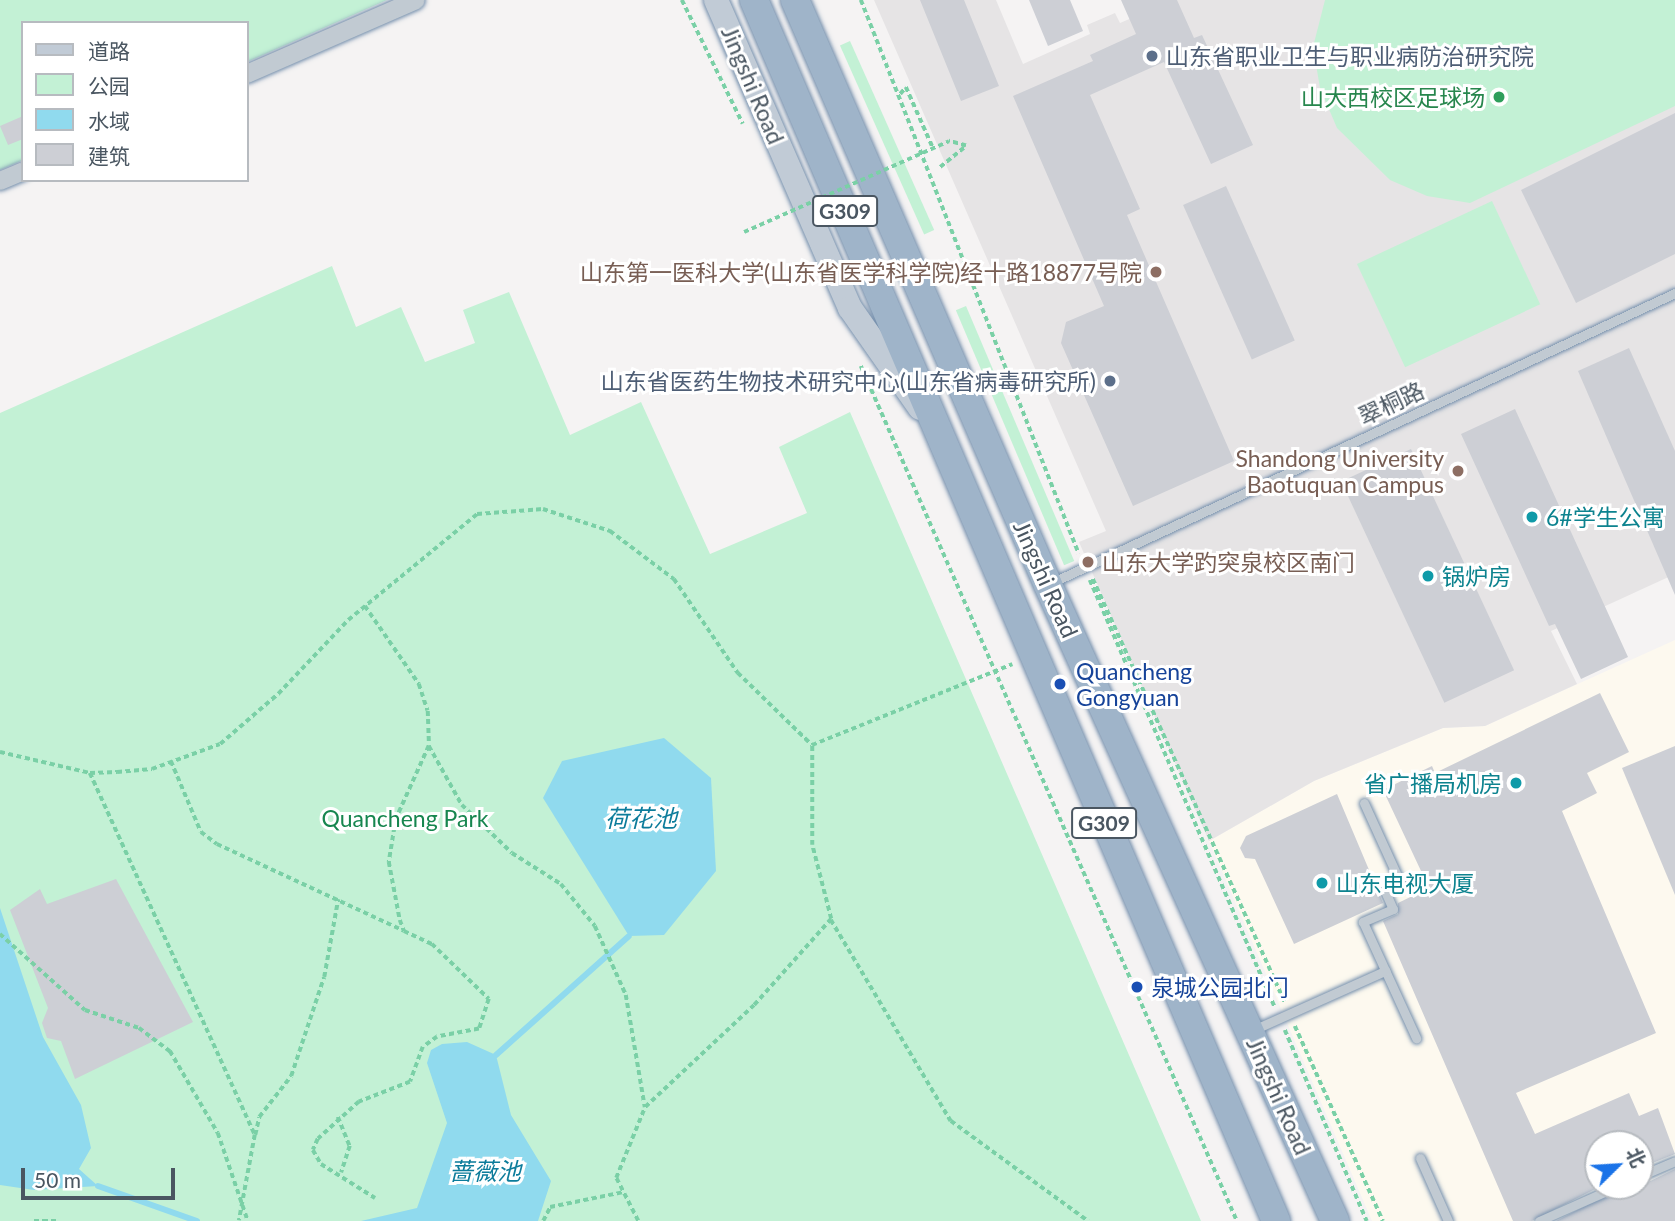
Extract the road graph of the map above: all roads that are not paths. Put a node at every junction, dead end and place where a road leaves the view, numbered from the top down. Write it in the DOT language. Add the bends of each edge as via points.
graph roads {
  1 [pos="416,0"];
  2 [pos="716,0"];
  3 [pos="754,0"];
  4 [pos="795,0"];
  5 [pos="810,0"];
  6 [pos="248,74"];
  7 [pos="854,124"];
  8 [pos="21,172"];
  9 [pos="0,181"];
  10 [pos="1675,293"];
  11 [pos="932,424"];
  12 [pos="1048,585"];
  13 [pos="1364,803"];
  14 [pos="1385,971"];
  15 [pos="1249,1031"];
  16 [pos="1416,1038"];
  17 [pos="1420,1158"];
  18 [pos="1675,1161"];
  19 [pos="1654,1170"];
  20 [pos="1586,1200"];
  21 [pos="1276,1221"];
  22 [pos="1335,1221"];
  23 [pos="1448,1221"];
  24 [pos="1539,1221"];
  1 -- 6 [label="street"];
  2 -- 11 [label="main road, Jingshi Road" via="850,308"];
  3 -- 11 [label="highway, Jingshi Road / G309"];
  4 -- 7 [label="highway, Jingshi Road / G309"];
  5 -- 7 [label="main road, Jingshi Road"];
  7 -- 12 [label="highway, Jingshi Road / G309"];
  8 -- 9 [label="street"];
  10 -- 12 [label="lane, 翠桐路"];
  11 -- 21 [label="highway, Jingshi Road / G309"];
  12 -- 15 [label="highway, Jingshi Road / G309"];
  13 -- 14 [label="lane" via="1400,882 1384,889 1393,909 1363,922"];
  14 -- 15 [label="lane"];
  14 -- 16 [label="lane"];
  15 -- 22 [label="highway, Jingshi Road / G309"];
  17 -- 23 [label="lane"];
  18 -- 19 [label="lane"];
  20 -- 24 [label="lane"];
}
